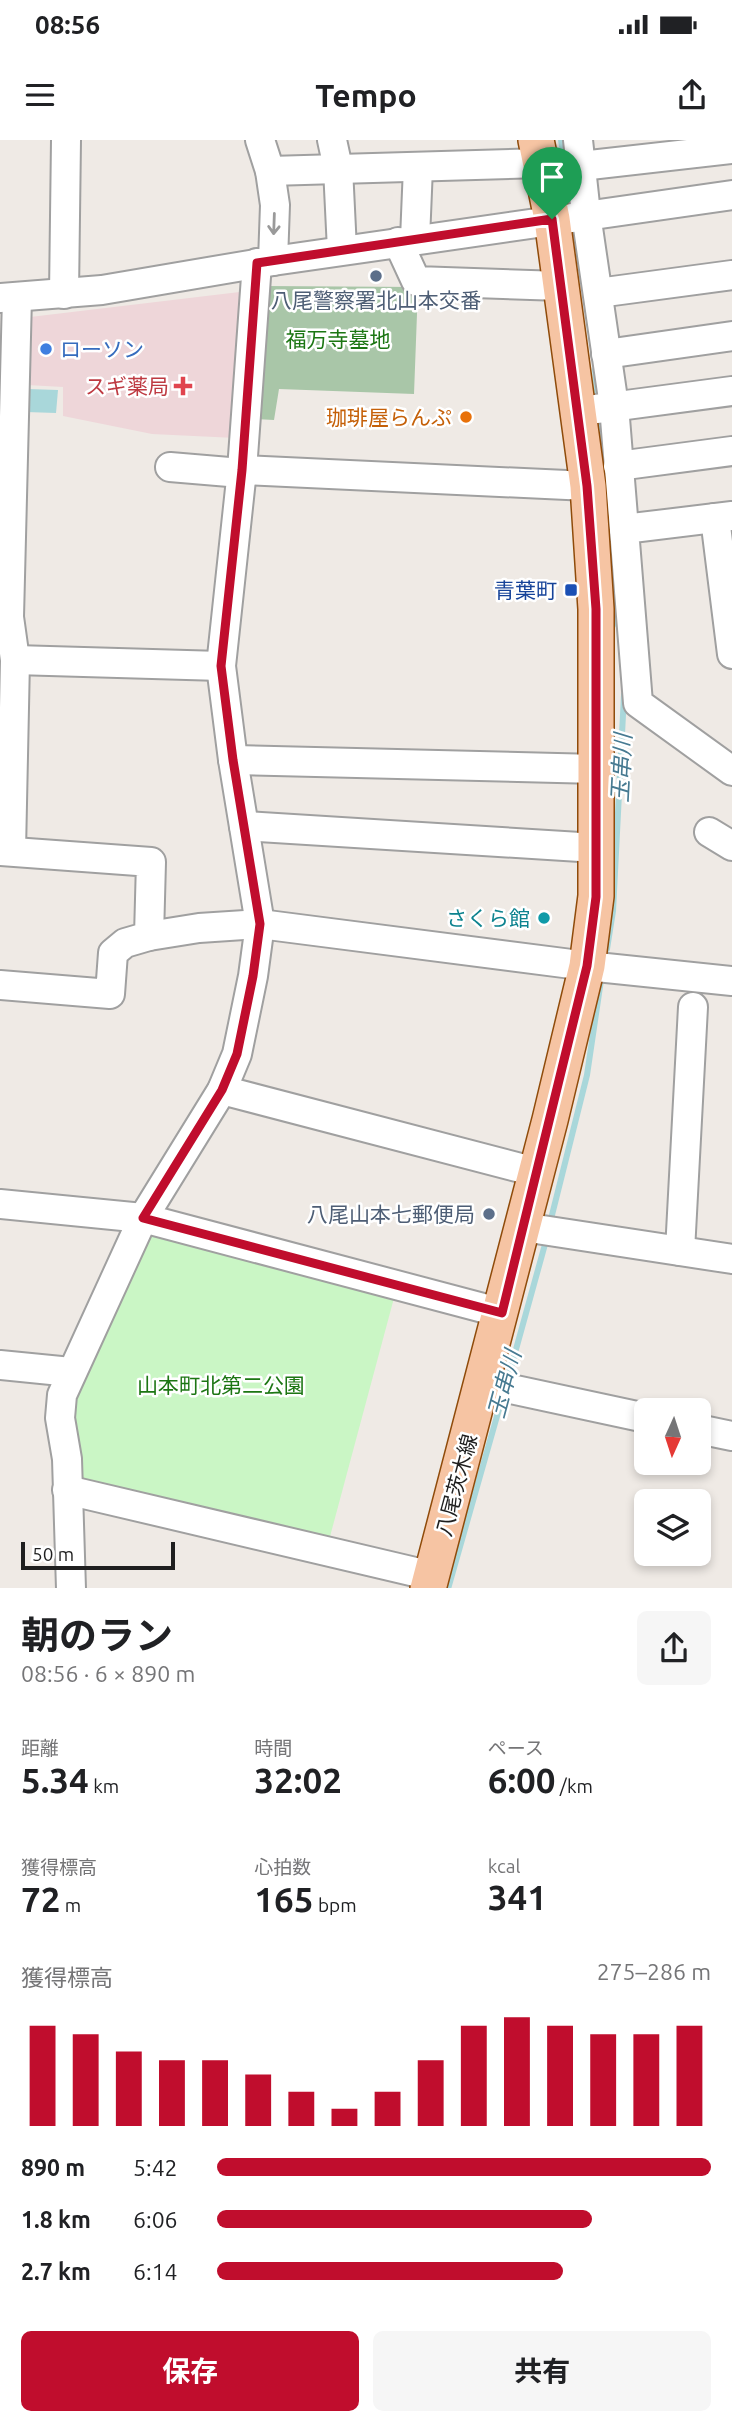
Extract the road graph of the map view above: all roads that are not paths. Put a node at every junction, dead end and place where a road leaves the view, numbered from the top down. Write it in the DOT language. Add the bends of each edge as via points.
graph roads {
  1 [pos="66,140"];
  2 [pos="260,140"];
  3 [pos="332,140"];
  4 [pos="732,149"];
  5 [pos="538,151"];
  6 [pos="580,153"];
  7 [pos="427,158"];
  8 [pos="338,168"];
  9 [pos="270,171"];
  10 [pos="732,195"];
  11 [pos="571,217"];
  12 [pos="407,241"];
  13 [pos="342,250"];
  14 [pos="265,262"];
  15 [pos="732,275"];
  16 [pos="561,286"];
  17 [pos="598,293"];
  18 [pos="64,294"];
  19 [pos="9,298"];
  20 [pos="732,335"];
  21 [pos="606,354"];
  22 [pos="732,391"];
  23 [pos="597,409"];
  24 [pos="732,452"];
  25 [pos="618,466"];
  26 [pos="170,467"];
  27 [pos="241,471"];
  28 [pos="587,486"];
  29 [pos="723,517"];
  30 [pos="624,529"];
  31 [pos="4,617"];
  32 [pos="732,654"];
  33 [pos="15,660"];
  34 [pos="221,666"];
  35 [pos="233,760"];
  36 [pos="597,769"];
  37 [pos="732,771"];
  38 [pos="244,826"];
  39 [pos="596,848"];
  40 [pos="5,851"];
  41 [pos="260,924"];
  42 [pos="149,936"];
  43 [pos="598,967"];
  44 [pos="732,981"];
  45 [pos="0,985"];
  46 [pos="693,1007"];
  47 [pos="222,1090"];
  48 [pos="536,1172"];
  49 [pos="0,1204"];
  50 [pos="143,1218"];
  51 [pos="541,1230"];
  52 [pos="680,1251"];
  53 [pos="732,1259"];
  54 [pos="502,1313"];
  55 [pos="0,1365"];
  56 [pos="71,1373"];
  57 [pos="487,1384"];
  58 [pos="634,1415"];
  59 [pos="711,1429"];
  60 [pos="730,1429"];
  61 [pos="67,1490"];
  62 [pos="430,1582"];
  63 [pos="71,1588"];
  1 -- 18 [label="street"];
  2 -- 9 [label="street"];
  3 -- 8 [label="street"];
  4 -- 6 [label="street"];
  5 -- 7 [label="street"];
  5 -- 11 [label="main road, 八尾茨木線"];
  6 -- 11 [label="street"];
  7 -- 8 [label="street"];
  7 -- 12 [label="street"];
  8 -- 9 [label="street"];
  8 -- 13 [label="street"];
  9 -- 14 [label="street, one-way" via="275,205"];
  10 -- 11 [label="street"];
  11 -- 12 [label="street"];
  11 -- 16 [label="main road, 八尾茨木線"];
  11 -- 17 [label="street"];
  12 -- 13 [label="street"];
  12 -- 16 [label="street" via="416,281"];
  13 -- 14 [label="street"];
  14 -- 18 [label="street"];
  14 -- 27 [label="street"];
  15 -- 17 [label="street"];
  16 -- 23 [label="main road, 八尾茨木線"];
  17 -- 21 [label="street"];
  18 -- 19 [label="street"];
  19 -- 31 [label="street"];
  20 -- 21 [label="street"];
  21 -- 23 [label="street"];
  22 -- 23 [label="street"];
  23 -- 25 [label="street"];
  23 -- 28 [label="main road, 八尾茨木線"];
  24 -- 25 [label="street"];
  25 -- 30 [label="street"];
  26 -- 27 [label="street"];
  27 -- 28 [label="street"];
  27 -- 34 [label="street"];
  28 -- 36 [label="main road, 八尾茨木線" via="596,609"];
  29 -- 30 [label="street"];
  29 -- 32 [label="street"];
  30 -- 37 [label="street" via="638,703"];
  31 -- 33 [label="street"];
  33 -- 34 [label="street"];
  33 -- 40 [label="street"];
  34 -- 35 [label="street"];
  35 -- 36 [label="street"];
  35 -- 38 [label="street"];
  36 -- 39 [label="main road, 八尾茨木線"];
  38 -- 39 [label="street"];
  38 -- 41 [label="street"];
  39 -- 43 [label="main road, 八尾茨木線"];
  40 -- 42 [label="street" via="151,862"];
  41 -- 42 [label="street"];
  41 -- 43 [label="street"];
  41 -- 47 [label="street" via="237,1054"];
  42 -- 45 [label="street" via="125,943 113,953 110,994"];
  43 -- 44 [label="street"];
  43 -- 48 [label="main road, 八尾茨木線"];
  46 -- 52 [label="street"];
  47 -- 48 [label="street"];
  47 -- 50 [label="street"];
  48 -- 51 [label="main road, 八尾茨木線"];
  49 -- 50 [label="street"];
  50 -- 54 [label="street"];
  50 -- 56 [label="street"];
  51 -- 52 [label="street"];
  51 -- 54 [label="main road, 八尾茨木線"];
  52 -- 53 [label="street"];
  54 -- 57 [label="main road, 八尾茨木線"];
  55 -- 56 [label="street"];
  56 -- 61 [label="street" via="62,1395 60,1418"];
  57 -- 58 [label="street"];
  57 -- 62 [label="main road, 八尾茨木線"];
  59 -- 60 [label="street"];
  61 -- 62 [label="street"];
  61 -- 63 [label="street"];
}
